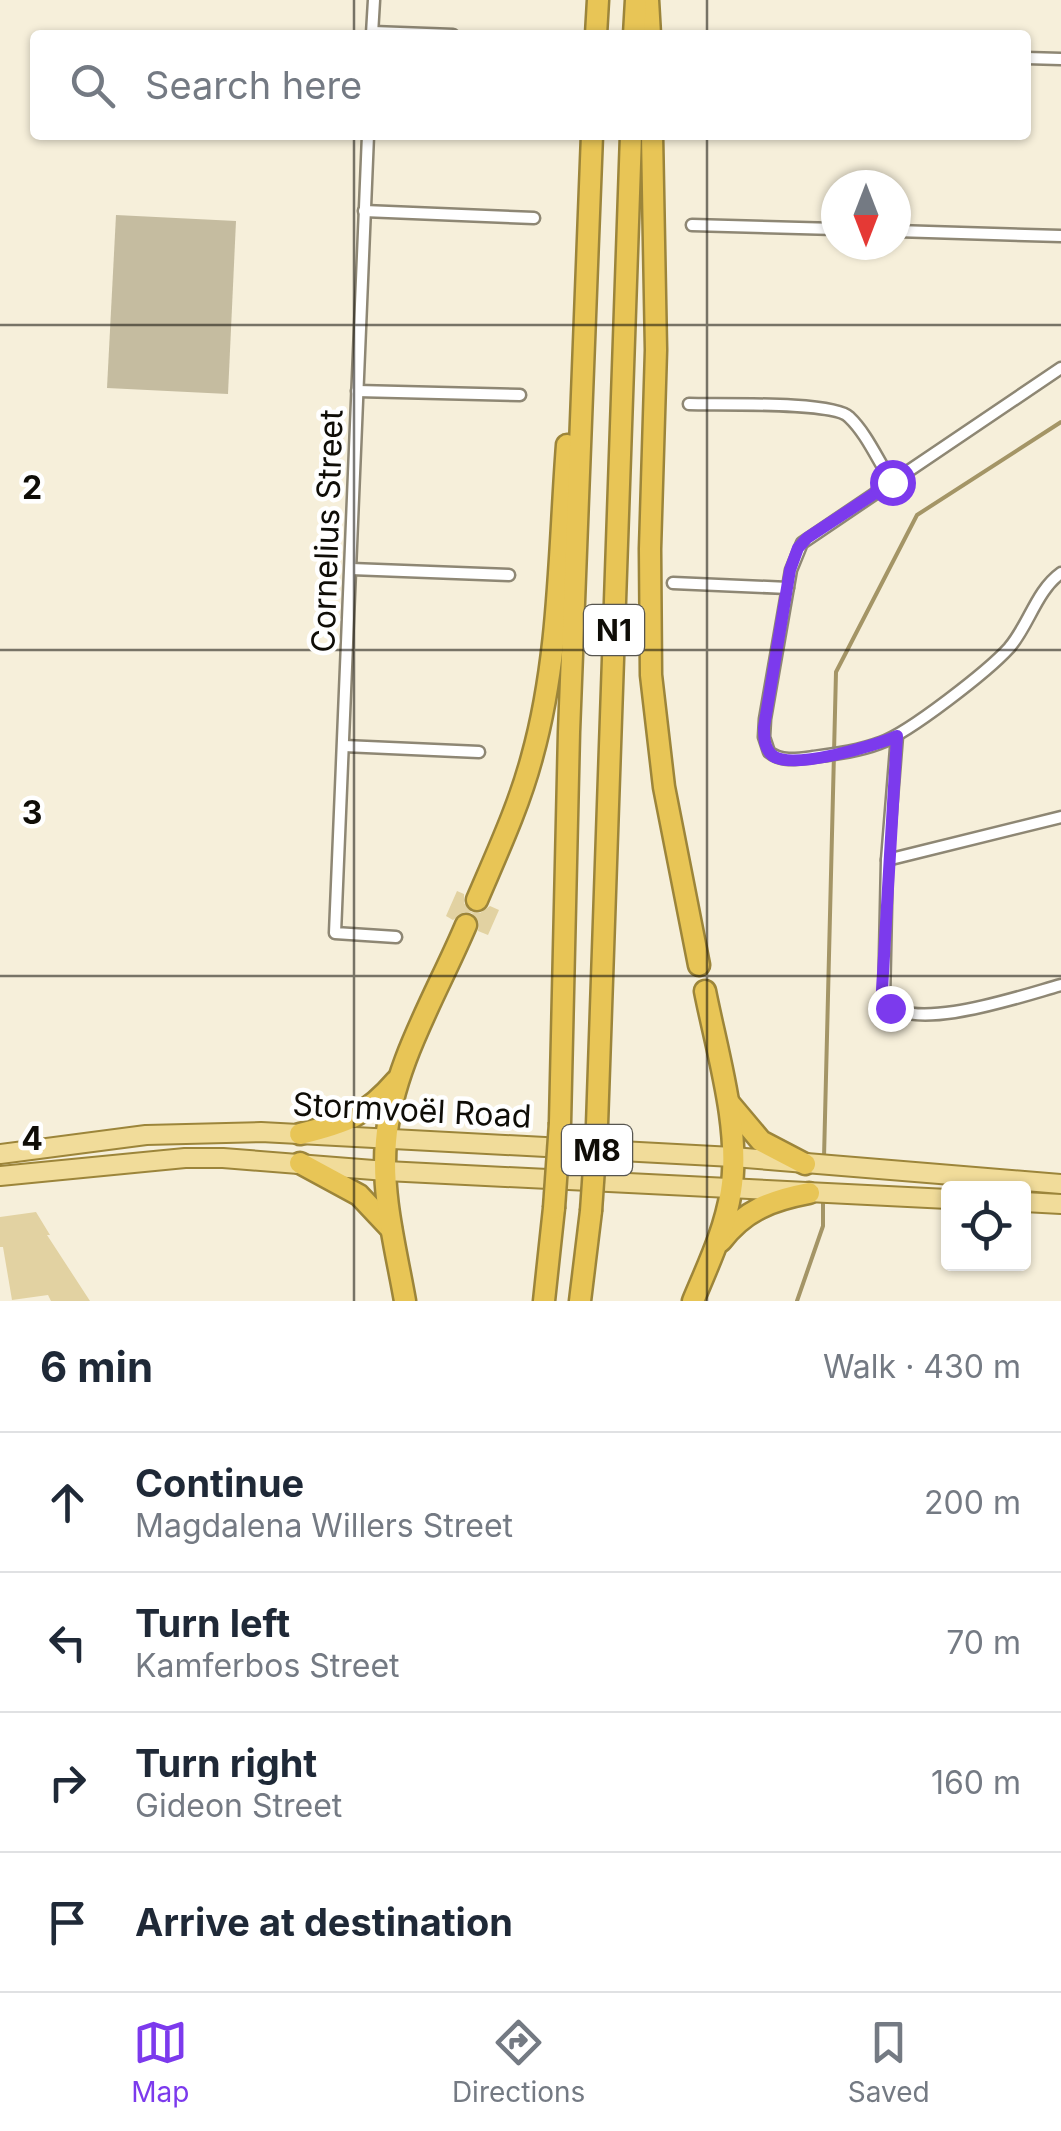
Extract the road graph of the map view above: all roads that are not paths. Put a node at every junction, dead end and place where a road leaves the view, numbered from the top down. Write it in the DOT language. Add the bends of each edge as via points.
graph roads {
  1 [pos="374,0"];
  2 [pos="598,0"];
  3 [pos="636,0"];
  4 [pos="648,0"];
  5 [pos="372,30"];
  6 [pos="596,30"];
  7 [pos="634,30"];
  8 [pos="650,30"];
  9 [pos="1031,58"];
  10 [pos="1061,59"];
  11 [pos="368,140"];
  12 [pos="592,140"];
  13 [pos="592,140"];
  14 [pos="631,140"];
  15 [pos="652,140"];
  16 [pos="364,210"];
  17 [pos="534,218"];
  18 [pos="692,225"];
  19 [pos="821,229"];
  20 [pos="911,231"];
  21 [pos="1061,236"];
  22 [pos="1061,368"];
  23 [pos="357,391"];
  24 [pos="520,395"];
  25 [pos="688,404"];
  26 [pos="892,482"];
  27 [pos="350,569"];
  28 [pos="1061,573"];
  29 [pos="509,575"];
  30 [pos="673,583"];
  31 [pos="788,588"];
  32 [pos="897,736"];
  33 [pos="344,746"];
  34 [pos="479,752"];
  35 [pos="1061,817"];
  36 [pos="887,860"];
  37 [pos="476,900"];
  38 [pos="466,925"];
  39 [pos="396,938"];
  40 [pos="699,965"];
  41 [pos="1061,986"];
  42 [pos="705,991"];
  43 [pos="402,1074"];
  44 [pos="725,1097"];
  45 [pos="300,1134"];
  46 [pos="386,1139"];
  47 [pos="0,1154"];
  48 [pos="734,1158"];
  49 [pos="300,1163"];
  50 [pos="806,1164"];
  51 [pos="107,1167"];
  52 [pos="386,1171"];
  53 [pos="0,1176"];
  54 [pos="1061,1184"];
  55 [pos="732,1188"];
  56 [pos="0,1189"];
  57 [pos="810,1193"];
  58 [pos="941,1199"];
  59 [pos="1031,1202"];
  60 [pos="1061,1204"];
  61 [pos="392,1230"];
  62 [pos="716,1248"];
  63 [pos="405,1301"];
  64 [pos="544,1301"];
  65 [pos="580,1301"];
  66 [pos="692,1301"];
  1 -- 5 [label="street"];
  2 -- 6 [label="highway"];
  3 -- 7 [label="highway"];
  4 -- 8 [label="highway"];
  9 -- 10 [label="street"];
  11 -- 16 [label="street, Cornelius Street"];
  12 -- 37 [label="highway" via="551,657 532,758"];
  13 -- 64 [label="highway, N1, bridge" via="560,1123"];
  14 -- 65 [label="highway, N1, bridge" via="596,1125"];
  15 -- 40 [label="highway" via="651,675 664,788"];
  16 -- 17 [label="street"];
  16 -- 23 [label="street, Cornelius Street"];
  18 -- 19 [label="street"];
  20 -- 21 [label="street"];
  22 -- 26 [label="street"];
  23 -- 24 [label="street"];
  23 -- 27 [label="street, Cornelius Street"];
  25 -- 26 [label="street" via="842,411"];
  26 -- 31 [label="street" via="802,543"];
  27 -- 29 [label="street"];
  27 -- 33 [label="street, Cornelius Street"];
  28 -- 32 [label="street" via="1002,655"];
  30 -- 31 [label="street"];
  31 -- 32 [label="street" via="764,727 767,748 776,758 822,756"];
  32 -- 36 [label="street"];
  33 -- 34 [label="street"];
  33 -- 39 [label="street, Cornelius Street" via="335,928 338,935"];
  35 -- 36 [label="street"];
  36 -- 41 [label="street" via="882,994 890,1008 958,1012"];
  38 -- 43 [label="highway"];
  42 -- 44 [label="highway"];
  43 -- 45 [label="highway" via="368,1110"];
  43 -- 46 [label="highway"];
  44 -- 48 [label="highway"];
  44 -- 50 [label="highway" via="756,1136"];
  45 -- 46 [label="main road, Stormvoël Road / M8"];
  45 -- 47 [label="main road, Stormvoël Road / M8" via="186,1132"];
  46 -- 48 [label="main road, Stormvoël Road / M8"];
  46 -- 52 [label="highway"];
  48 -- 50 [label="main road, Stormvoël Road / M8"];
  48 -- 55 [label="highway"];
  49 -- 51 [label="main road, Stormvoël Road / M8" via="185,1158"];
  49 -- 52 [label="main road, Stormvoël Road / M8"];
  49 -- 61 [label="highway" via="358,1195"];
  50 -- 54 [label="main road, Stormvoël Road / M8"];
  51 -- 53 [label="main road, Stormvoël Road / M8"];
  51 -- 56 [label="main road"];
  52 -- 55 [label="main road, Stormvoël Road / M8"];
  52 -- 61 [label="highway"];
  55 -- 57 [label="main road, Stormvoël Road / M8"];
  55 -- 62 [label="highway"];
  57 -- 58 [label="main road, Stormvoël Road / M8"];
  57 -- 62 [label="highway" via="751,1211"];
  59 -- 60 [label="main road"];
  61 -- 63 [label="highway"];
  62 -- 66 [label="highway"];
}
